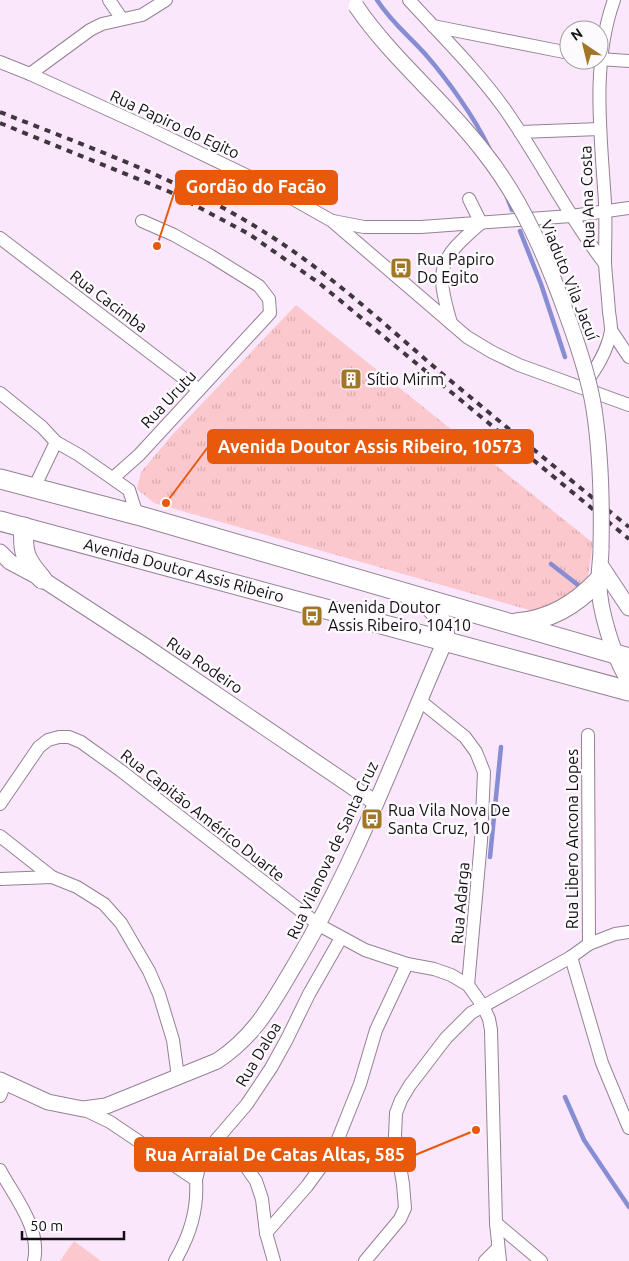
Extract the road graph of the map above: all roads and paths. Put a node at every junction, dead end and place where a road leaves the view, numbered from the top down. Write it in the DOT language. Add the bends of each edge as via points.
graph roads {
  1 [pos="109,0"];
  2 [pos="166,0"];
  3 [pos="409,0"];
  4 [pos="614,0"];
  5 [pos="354,3"];
  6 [pos="122,19"];
  7 [pos="608,20"];
  8 [pos="433,26"];
  9 [pos="559,51"];
  10 [pos="609,60"];
  11 [pos="629,61"];
  12 [pos="0,62"];
  13 [pos="600,70"];
  14 [pos="30,74"];
  15 [pos="600,129"];
  16 [pos="520,132"];
  17 [pos="469,199"];
  18 [pos="629,208"];
  19 [pos="605,211"];
  20 [pos="571,216"];
  21 [pos="142,221"];
  22 [pos="332,221"];
  23 [pos="481,223"];
  24 [pos="0,238"];
  25 [pos="606,264"];
  26 [pos="452,324"];
  27 [pos="611,330"];
  28 [pos="629,357"];
  29 [pos="582,387"];
  30 [pos="199,390"];
  31 [pos="0,393"];
  32 [pos="629,405"];
  33 [pos="56,442"];
  34 [pos="114,478"];
  35 [pos="0,479"];
  36 [pos="34,488"];
  37 [pos="137,515"];
  38 [pos="0,521"];
  39 [pos="24,527"];
  40 [pos="3,557"];
  41 [pos="600,573"];
  42 [pos="42,579"];
  43 [pos="420,598"];
  44 [pos="629,608"];
  45 [pos="510,624"];
  46 [pos="445,641"];
  47 [pos="622,656"];
  48 [pos="629,681"];
  49 [pos="629,691"];
  50 [pos="419,700"];
  51 [pos="588,735"];
  52 [pos="376,803"];
  53 [pos="0,804"];
  54 [pos="0,836"];
  55 [pos="52,877"];
  56 [pos="0,879"];
  57 [pos="319,925"];
  58 [pos="629,932"];
  59 [pos="341,938"];
  60 [pos="589,944"];
  61 [pos="571,957"];
  62 [pos="407,964"];
  63 [pos="468,985"];
  64 [pos="483,1006"];
  65 [pos="178,1077"];
  66 [pos="2,1086"];
  67 [pos="83,1109"];
  68 [pos="629,1128"];
  69 [pos="217,1139"];
  70 [pos="0,1170"];
  71 [pos="196,1180"];
  72 [pos="496,1223"];
  73 [pos="266,1233"];
  74 [pos="498,1248"];
  75 [pos="34,1261"];
  76 [pos="175,1261"];
  77 [pos="274,1261"];
  78 [pos="365,1261"];
  79 [pos="485,1261"];
  80 [pos="500,1261"];
  81 [pos="541,1261"];
  1 -- 6 [label="street"];
  2 -- 6 [label="street" via="142,15"];
  3 -- 8 [label="street"];
  4 -- 7 [label="street, Rua Ana Costa"];
  5 -- 41 [label="street, Viaduto Vila Jacuí, bridge" via="382,39 484,151 513,193 544,252 587,373 594,408 601,479"];
  6 -- 14 [label="street" via="90,30"];
  8 -- 9 [label="street"];
  8 -- 16 [label="street" via="484,82"];
  10 -- 11 [label="street"];
  12 -- 14 [label="street, Rua Papiro do Egito"];
  13 -- 15 [label="street, Rua Ana Costa"];
  14 -- 22 [label="street, Rua Papiro do Egito" via="279,191"];
  15 -- 16 [label="street"];
  15 -- 19 [label="street, Rua Ana Costa"];
  16 -- 20 [label="street"];
  17 -- 23 [label="street"];
  18 -- 19 [label="street"];
  19 -- 20 [label="street"];
  19 -- 25 [label="street, Rua Ana Costa"];
  20 -- 23 [label="street"];
  20 -- 25 [label="street"];
  21 -- 30 [label="street, Rua Urutu" via="211,256 259,286 269,299 270,313 266,320"];
  22 -- 23 [label="street" via="390,228"];
  22 -- 26 [label="street, Rua Papiro do Egito"];
  23 -- 26 [label="street" via="453,249 443,266 441,284"];
  24 -- 30 [label="street, Rua Cacimba"];
  25 -- 27 [label="street, Rua Ana Costa"];
  26 -- 29 [label="street, Rua Papiro do Egito" via="492,352"];
  27 -- 28 [label="street"];
  27 -- 29 [label="street, Rua Ana Costa" via="601,360"];
  29 -- 32 [label="street, Rua Papiro do Egito"];
  30 -- 34 [label="street, Rua Urutu"];
  31 -- 33 [label="street"];
  33 -- 34 [label="street"];
  33 -- 36 [label="street"];
  34 -- 37 [label="street" via="129,490"];
  35 -- 36 [label="main road"];
  36 -- 37 [label="main road"];
  37 -- 43 [label="main road"];
  38 -- 39 [label="main road, Avenida Doutor Assis Ribeiro"];
  39 -- 42 [label="main road" via="25,553"];
  39 -- 46 [label="main road, Avenida Doutor Assis Ribeiro"];
  40 -- 42 [label="street, Rua Rodeiro"];
  41 -- 44 [label="street"];
  41 -- 45 [label="main road" via="588,591 561,611 545,618"];
  41 -- 47 [label="street" via="606,624"];
  42 -- 52 [label="street, Rua Rodeiro"];
  43 -- 45 [label="main road"];
  43 -- 46 [label="main road" via="441,618"];
  45 -- 47 [label="main road"];
  46 -- 49 [label="main road, Avenida Doutor Assis Ribeiro"];
  46 -- 50 [label="street, Rua Vilanova de Santa Cruz"];
  47 -- 48 [label="street"];
  50 -- 52 [label="street, Rua Vilanova de Santa Cruz"];
  50 -- 63 [label="street, Rua Adarga" via="465,737 481,761 484,772"];
  51 -- 60 [label="street, Rua Libero Ancona Lopes"];
  52 -- 57 [label="street, Rua Vilanova de Santa Cruz"];
  53 -- 57 [label="street, Rua Capitão Américo Duarte" via="39,748 48,740 70,737 120,770"];
  54 -- 55 [label="street"];
  55 -- 56 [label="street"];
  55 -- 65 [label="street" via="77,887 104,904 133,941 168,1018"];
  57 -- 59 [label="street, Rua Capitão Américo Duarte"];
  57 -- 65 [label="street, Rua Vilanova de Santa Cruz" via="248,1036 217,1060"];
  58 -- 60 [label="street, Rua Libero Ancona Lopes"];
  59 -- 62 [label="street, Rua Capitão Américo Duarte"];
  59 -- 69 [label="street, Rua Daloa" via="261,1083"];
  60 -- 61 [label="street, Rua Libero Ancona Lopes"];
  61 -- 64 [label="street, Rua Libero Ancona Lopes"];
  61 -- 68 [label="street" via="602,1062"];
  62 -- 63 [label="street, Rua Capitão Américo Duarte" via="434,969"];
  62 -- 73 [label="street" via="376,1030 360,1084 334,1149"];
  63 -- 64 [label="street, Rua Capitão Américo Duarte"];
  64 -- 72 [label="street, Rua Capitão Américo Duarte" via="491,1030"];
  64 -- 78 [label="street, Rua Libero Ancona Lopes" via="471,1013 446,1038 401,1100 396,1113 395,1136 404,1208 400,1219"];
  65 -- 67 [label="street, Rua Vilanova de Santa Cruz" via="106,1106"];
  66 -- 67 [label="street, Rua Vilanova de Santa Cruz" via="48,1102"];
  67 -- 71 [label="street" via="110,1122"];
  69 -- 71 [label="street, Rua Daloa" via="200,1162"];
  69 -- 73 [label="street" via="242,1161 256,1181"];
  70 -- 75 [label="street" via="30,1224 35,1240"];
  71 -- 76 [label="street, Rua Daloa" via="195,1212 189,1234"];
  72 -- 74 [label="street, Rua Capitão Américo Duarte"];
  72 -- 81 [label="street"];
  73 -- 77 [label="street"];
  74 -- 79 [label="street"];
  74 -- 80 [label="street, Rua Capitão Américo Duarte"];
}
